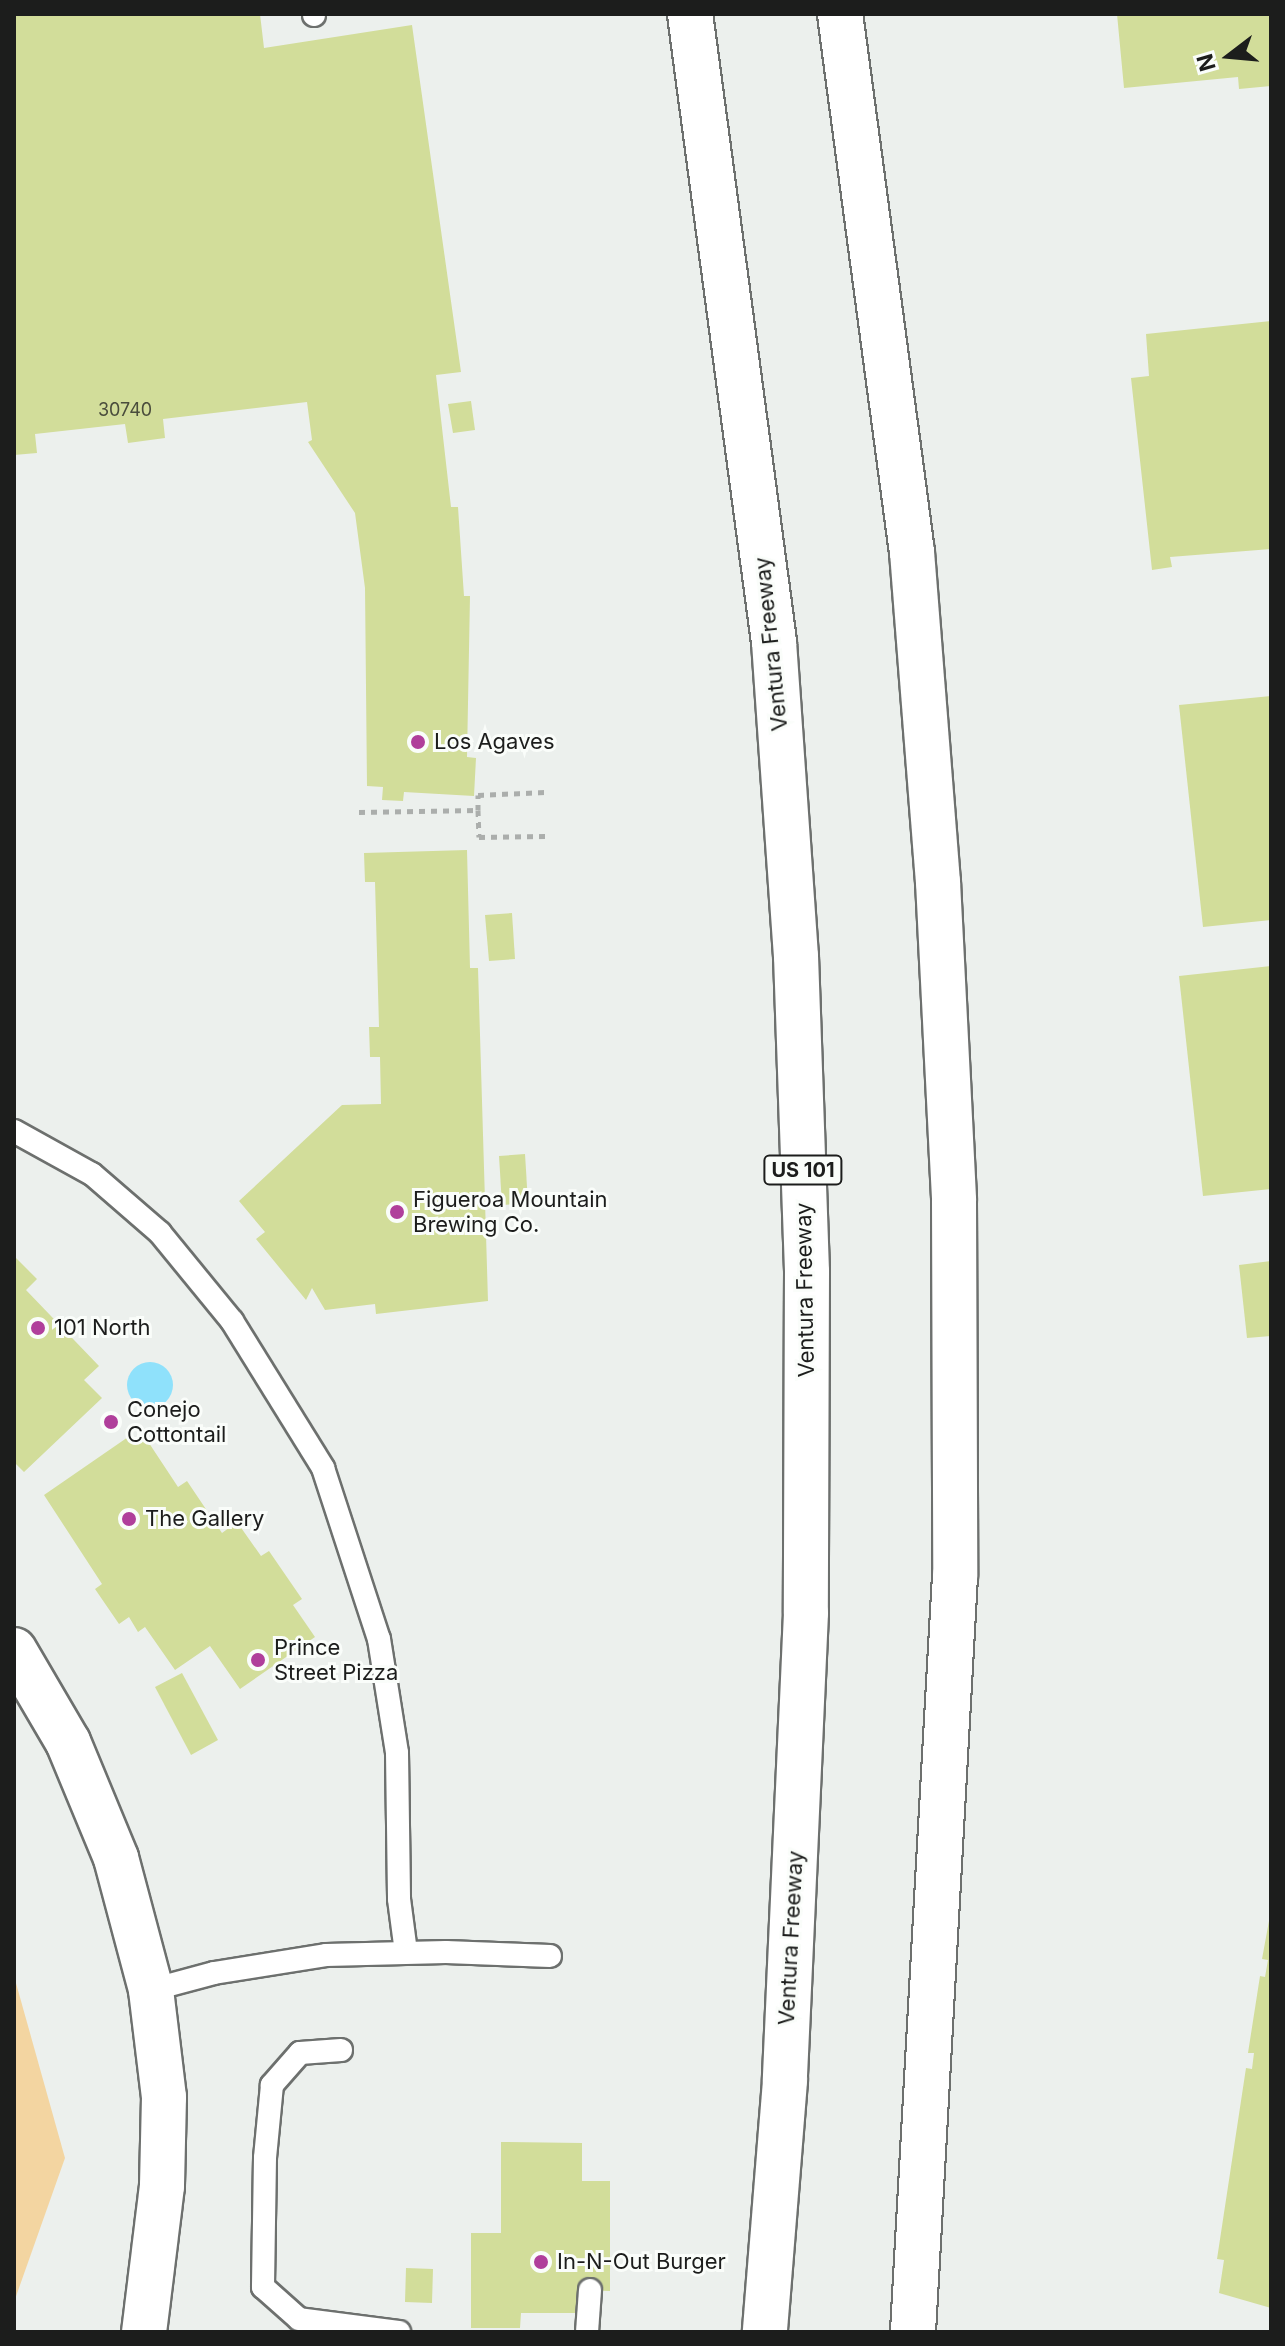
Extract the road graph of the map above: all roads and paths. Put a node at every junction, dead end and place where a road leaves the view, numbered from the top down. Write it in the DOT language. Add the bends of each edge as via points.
graph roads {
  1 [pos="690,14"];
  2 [pos="840,14"];
  3 [pos="545,792"];
  4 [pos="478,810"];
  5 [pos="359,812"];
  6 [pos="546,836"];
  7 [pos="14,1131"];
  8 [pos="14,1650"];
  9 [pos="406,1952"];
  10 [pos="550,1956"];
  11 [pos="151,1990"];
  12 [pos="341,2050"];
  13 [pos="590,2290"];
  14 [pos="144,2332"];
  15 [pos="399,2332"];
  16 [pos="587,2332"];
  17 [pos="765,2332"];
  18 [pos="913,2332"];
  1 -- 17 [label="main road, Ventura Freeway / US 101" via="774,642 796,956 807,1272 806,1613 785,2081"];
  2 -- 18 [label="main road" via="912,552 938,882 954,1201 955,1576"];
  3 -- 4 [label="path" via="478,795"];
  4 -- 5 [label="path"];
  4 -- 6 [label="path" via="479,837"];
  7 -- 9 [label="lane" via="92,1174 160,1233 232,1321 323,1468 379,1639 397,1753"];
  8 -- 11 [label="main road" via="68,1742 116,1858"];
  9 -- 10 [label="lane"];
  9 -- 11 [label="lane" via="326,1955 214,1973"];
  11 -- 14 [label="main road" via="164,2112 162,2186"];
  12 -- 15 [label="lane" via="300,2053 272,2085 263,2287 299,2319"];
  13 -- 16 [label="lane"];
}
